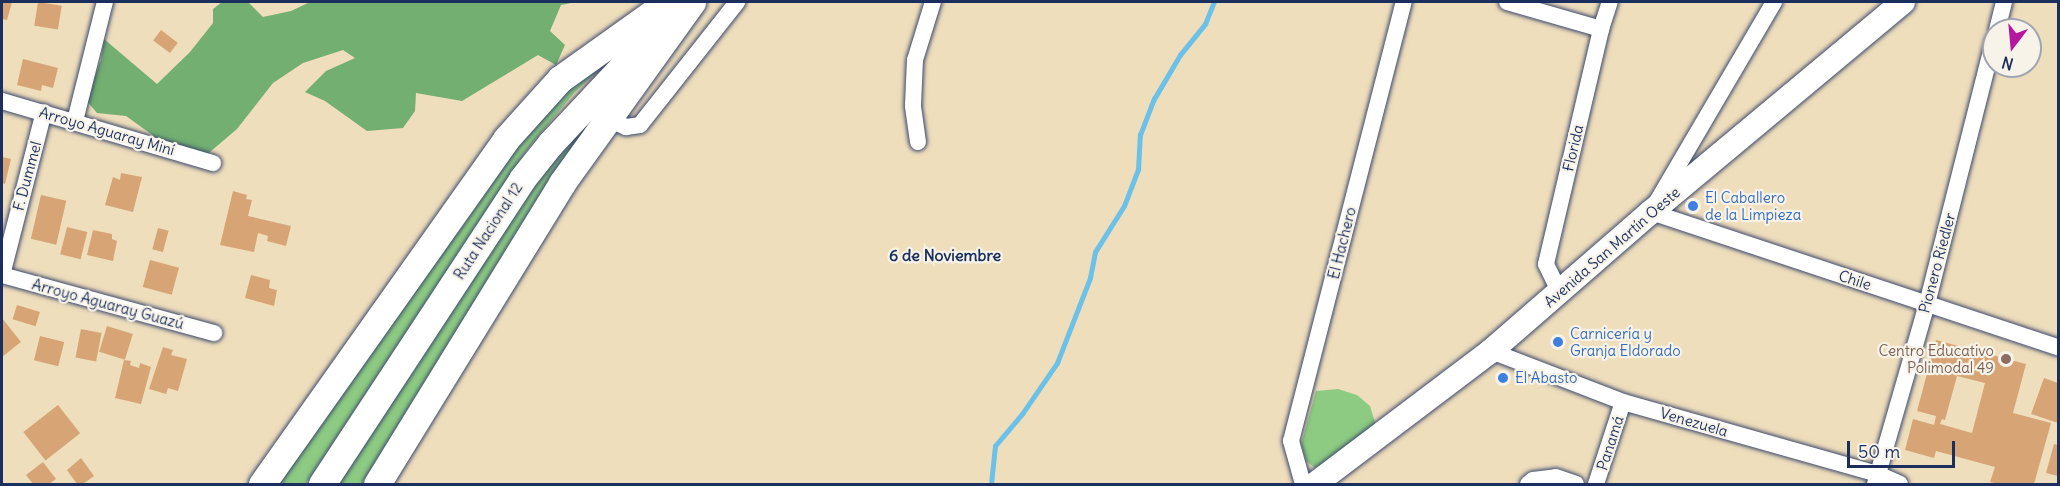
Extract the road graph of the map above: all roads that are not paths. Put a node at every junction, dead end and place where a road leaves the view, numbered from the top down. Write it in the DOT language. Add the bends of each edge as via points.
graph roads {
  1 [pos="105,2"];
  2 [pos="668,2"];
  3 [pos="683,2"];
  4 [pos="692,2"];
  5 [pos="737,2"];
  6 [pos="933,2"];
  7 [pos="1404,2"];
  8 [pos="1507,2"];
  9 [pos="1610,2"];
  10 [pos="1774,2"];
  11 [pos="1903,2"];
  12 [pos="2004,2"];
  13 [pos="2000,18"];
  14 [pos="1600,29"];
  15 [pos="1984,78"];
  16 [pos="2,101"];
  17 [pos="44,112"];
  18 [pos="608,119"];
  19 [pos="75,121"];
  20 [pos="918,142"];
  21 [pos="213,163"];
  22 [pos="1651,212"];
  23 [pos="2,275"];
  24 [pos="1560,293"];
  25 [pos="1927,304"];
  26 [pos="214,333"];
  27 [pos="2058,347"];
  28 [pos="1491,351"];
  29 [pos="1623,402"];
  30 [pos="1876,479"];
  31 [pos="262,484"];
  32 [pos="322,484"];
  33 [pos="377,484"];
  34 [pos="1303,484"];
  35 [pos="1316,484"];
  36 [pos="1528,484"];
  37 [pos="1576,484"];
  38 [pos="1596,484"];
  39 [pos="1900,484"];
  1 -- 19 [label="street"];
  2 -- 31 [label="highway" via="560,79 512,132"];
  3 -- 32 [label="highway, Ruta Nacional 12" via="522,179"];
  4 -- 18 [label="highway"];
  5 -- 18 [label="street" via="640,125 626,127"];
  6 -- 20 [label="street" via="915,60 913,105"];
  7 -- 34 [label="street, El Hachero" via="1291,441"];
  8 -- 14 [label="street"];
  9 -- 14 [label="street, Florida"];
  10 -- 22 [label="street"];
  11 -- 22 [label="main road, Avenida San Martín Oeste"];
  12 -- 13 [label="street"];
  14 -- 24 [label="street, Florida" via="1546,264"];
  15 -- 25 [label="street, Pionero Riedler"];
  16 -- 17 [label="street, Arroyo Aguaray Miní"];
  17 -- 19 [label="street, Arroyo Aguaray Miní"];
  17 -- 23 [label="street, F. Dummel"];
  18 -- 33 [label="highway" via="562,183"];
  19 -- 21 [label="street, Arroyo Aguaray Miní"];
  22 -- 24 [label="main road, Avenida San Martín Oeste"];
  22 -- 25 [label="street, Chile"];
  23 -- 26 [label="street, Arroyo Aguaray Guazú"];
  24 -- 28 [label="main road, Avenida San Martín Oeste"];
  25 -- 27 [label="street, Chile"];
  25 -- 30 [label="street, Pionero Riedler"];
  28 -- 29 [label="street, Venezuela"];
  28 -- 35 [label="main road, Avenida San Martín Oeste"];
  29 -- 30 [label="street, Venezuela"];
  29 -- 38 [label="street, Panamá"];
  30 -- 39 [label="street, Venezuela"];
  36 -- 37 [label="street" via="1556,477"];
}
